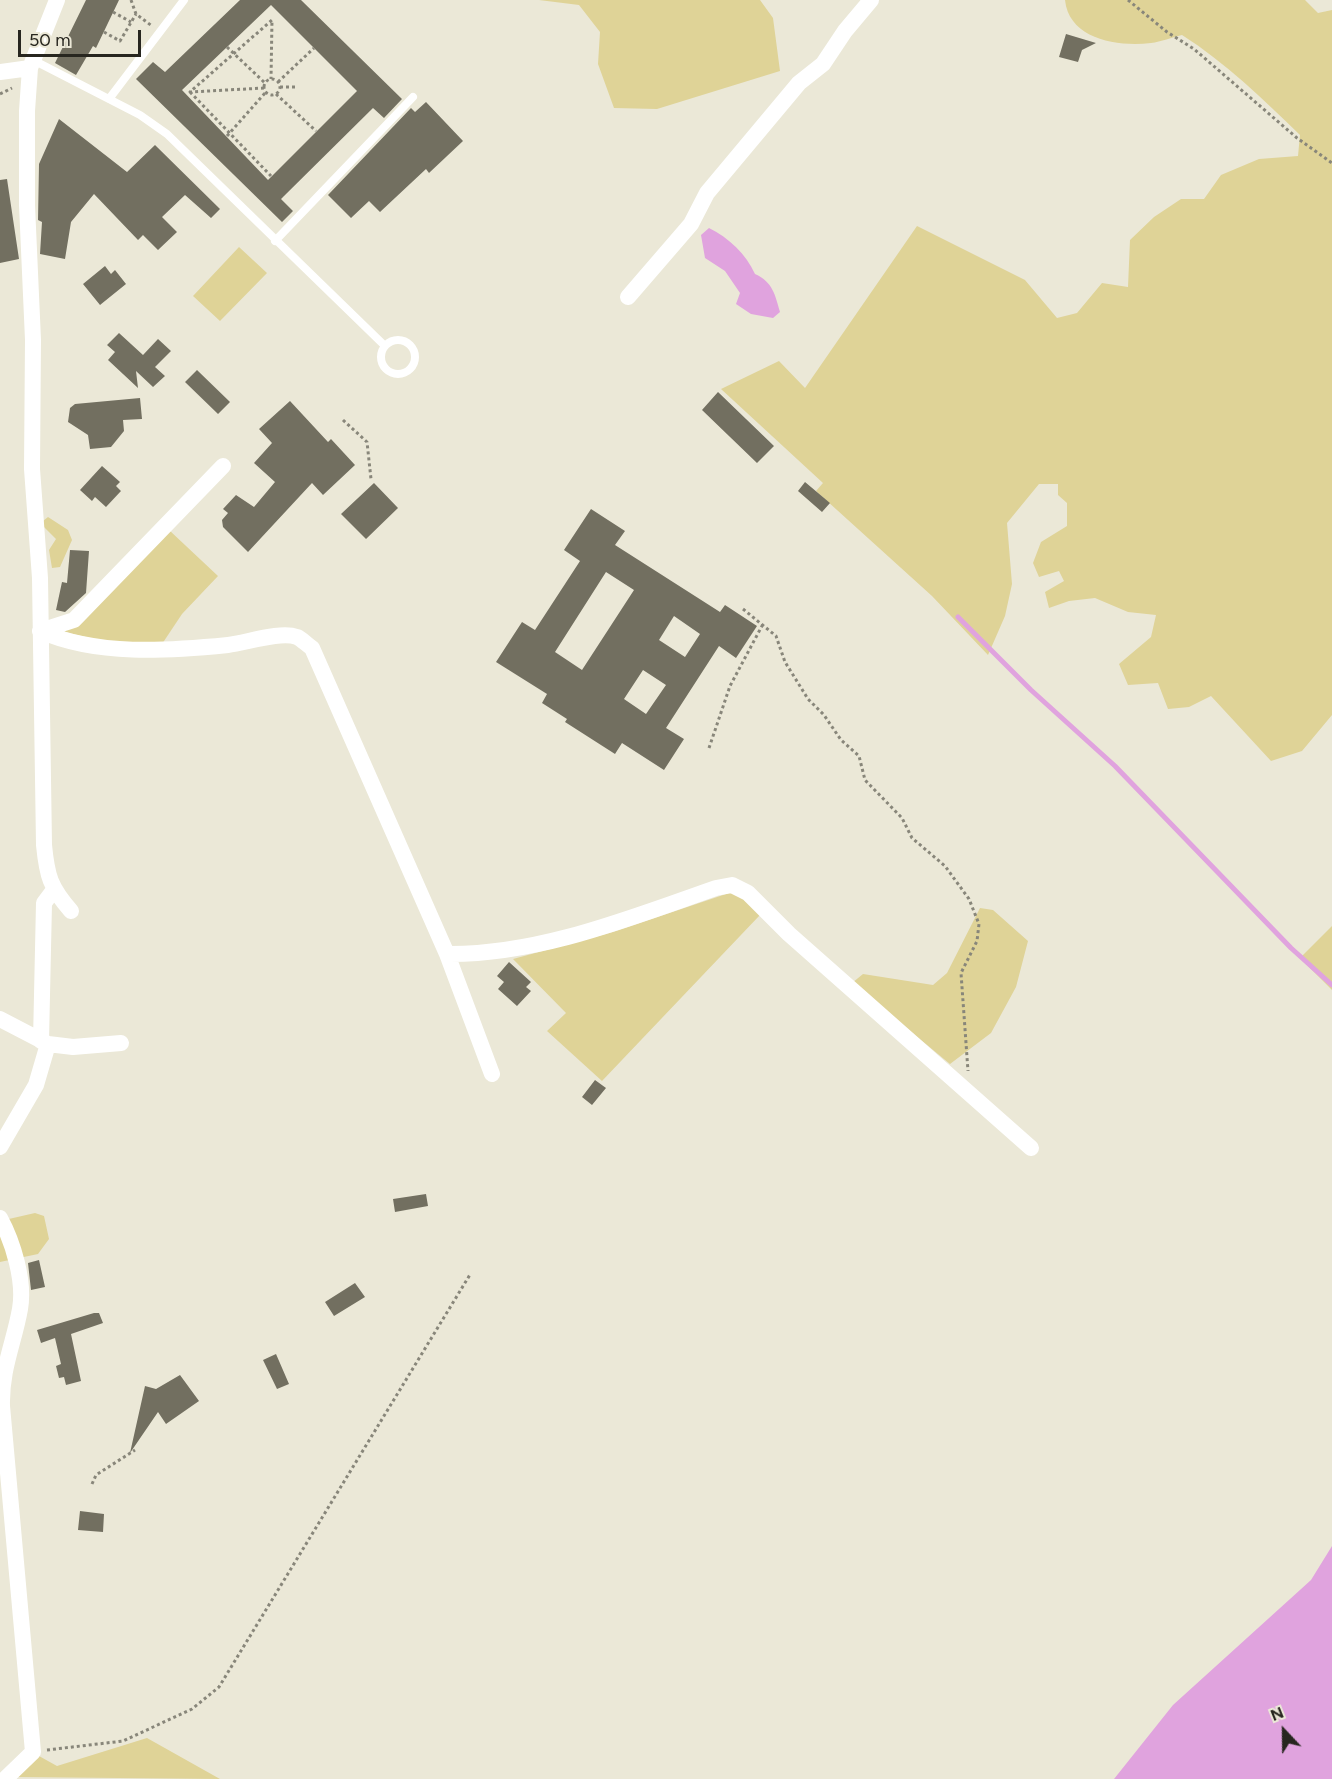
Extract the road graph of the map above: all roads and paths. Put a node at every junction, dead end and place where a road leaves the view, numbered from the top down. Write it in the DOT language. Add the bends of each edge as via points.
graph roads {
  1 [pos="57,0"];
  2 [pos="131,0"];
  3 [pos="184,0"];
  4 [pos="871,0"];
  5 [pos="1128,0"];
  6 [pos="113,12"];
  7 [pos="136,14"];
  8 [pos="131,22"];
  9 [pos="104,32"];
  10 [pos="160,32"];
  11 [pos="227,47"];
  12 [pos="315,48"];
  13 [pos="235,54"];
  14 [pos="32,64"];
  15 [pos="0,72"];
  16 [pos="271,79"];
  17 [pos="279,82"];
  18 [pos="280,87"];
  19 [pos="298,87"];
  20 [pos="265,88"];
  21 [pos="190,92"];
  22 [pos="276,94"];
  23 [pos="413,97"];
  24 [pos="110,99"];
  25 [pos="316,131"];
  26 [pos="228,135"];
  27 [pos="1332,163"];
  28 [pos="272,176"];
  29 [pos="275,241"];
  30 [pos="628,297"];
  31 [pos="385,346"];
  32 [pos="343,420"];
  33 [pos="223,466"];
  34 [pos="371,479"];
  35 [pos="743,609"];
  36 [pos="763,624"];
  37 [pos="40,630"];
  38 [pos="710,748"];
  39 [pos="53,891"];
  40 [pos="71,911"];
  41 [pos="447,954"];
  42 [pos="0,1019"];
  43 [pos="45,1042"];
  44 [pos="121,1042"];
  45 [pos="492,1074"];
  46 [pos="969,1080"];
  47 [pos="0,1148"];
  48 [pos="1031,1148"];
  49 [pos="0,1218"];
  50 [pos="471,1274"];
  51 [pos="135,1450"];
  52 [pos="92,1484"];
  53 [pos="33,1752"];
  54 [pos="4,1779"];
  1 -- 14 [label="street"];
  2 -- 7 [label="path"];
  3 -- 10 [label="lane"];
  4 -- 30 [label="street" via="823,64 799,83 707,193 691,224"];
  5 -- 27 [label="path"];
  6 -- 8 [label="path"];
  7 -- 8 [label="path"];
  7 -- 10 [label="path"];
  8 -- 9 [label="path" via="120,41"];
  10 -- 24 [label="lane"];
  11 -- 13 [label="path"];
  12 -- 17 [label="path"];
  13 -- 16 [label="path" via="272,20"];
  13 -- 20 [label="path"];
  13 -- 21 [label="path"];
  14 -- 15 [label="street"];
  14 -- 24 [label="lane"];
  14 -- 37 [label="street" via="27,111 27,205 33,340 32,469"];
  16 -- 17 [label="path"];
  16 -- 20 [label="path"];
  17 -- 18 [label="path"];
  18 -- 19 [label="path"];
  18 -- 22 [label="path"];
  20 -- 21 [label="path"];
  20 -- 22 [label="path"];
  20 -- 26 [label="path"];
  21 -- 26 [label="path"];
  22 -- 25 [label="path"];
  23 -- 29 [label="lane"];
  24 -- 29 [label="lane" via="167,134"];
  26 -- 28 [label="path"];
  29 -- 31 [label="lane"];
  31 -- 31 [label="lane" via="396,341 412,348 415,360 408,371 397,374 386,369 381,358"];
  32 -- 34 [label="path" via="367,442"];
  33 -- 37 [label="street" via="74,620"];
  35 -- 36 [label="path"];
  36 -- 38 [label="path" via="730,686"];
  36 -- 46 [label="path" via="776,636 785,662 808,699 859,756 865,780 902,818 912,838 945,866 969,899 979,924 977,941 961,973"];
  37 -- 39 [label="street" via="42,801 46,868"];
  37 -- 41 [label="street" via="63,641 99,646 179,648 286,636 297,637 312,648"];
  39 -- 40 [label="street"];
  39 -- 43 [label="street" via="44,903"];
  41 -- 45 [label="street"];
  41 -- 48 [label="street" via="485,952 585,932 732,885 748,893 789,934"];
  42 -- 43 [label="street"];
  43 -- 44 [label="street" via="72,1047"];
  43 -- 47 [label="street" via="36,1084"];
  49 -- 53 [label="street" via="19,1279 20,1308 3,1372 2,1406"];
  50 -- 53 [label="path" via="219,1687 192,1709 123,1741"];
  51 -- 52 [label="path" via="96,1475"];
  53 -- 54 [label="street"];
}
